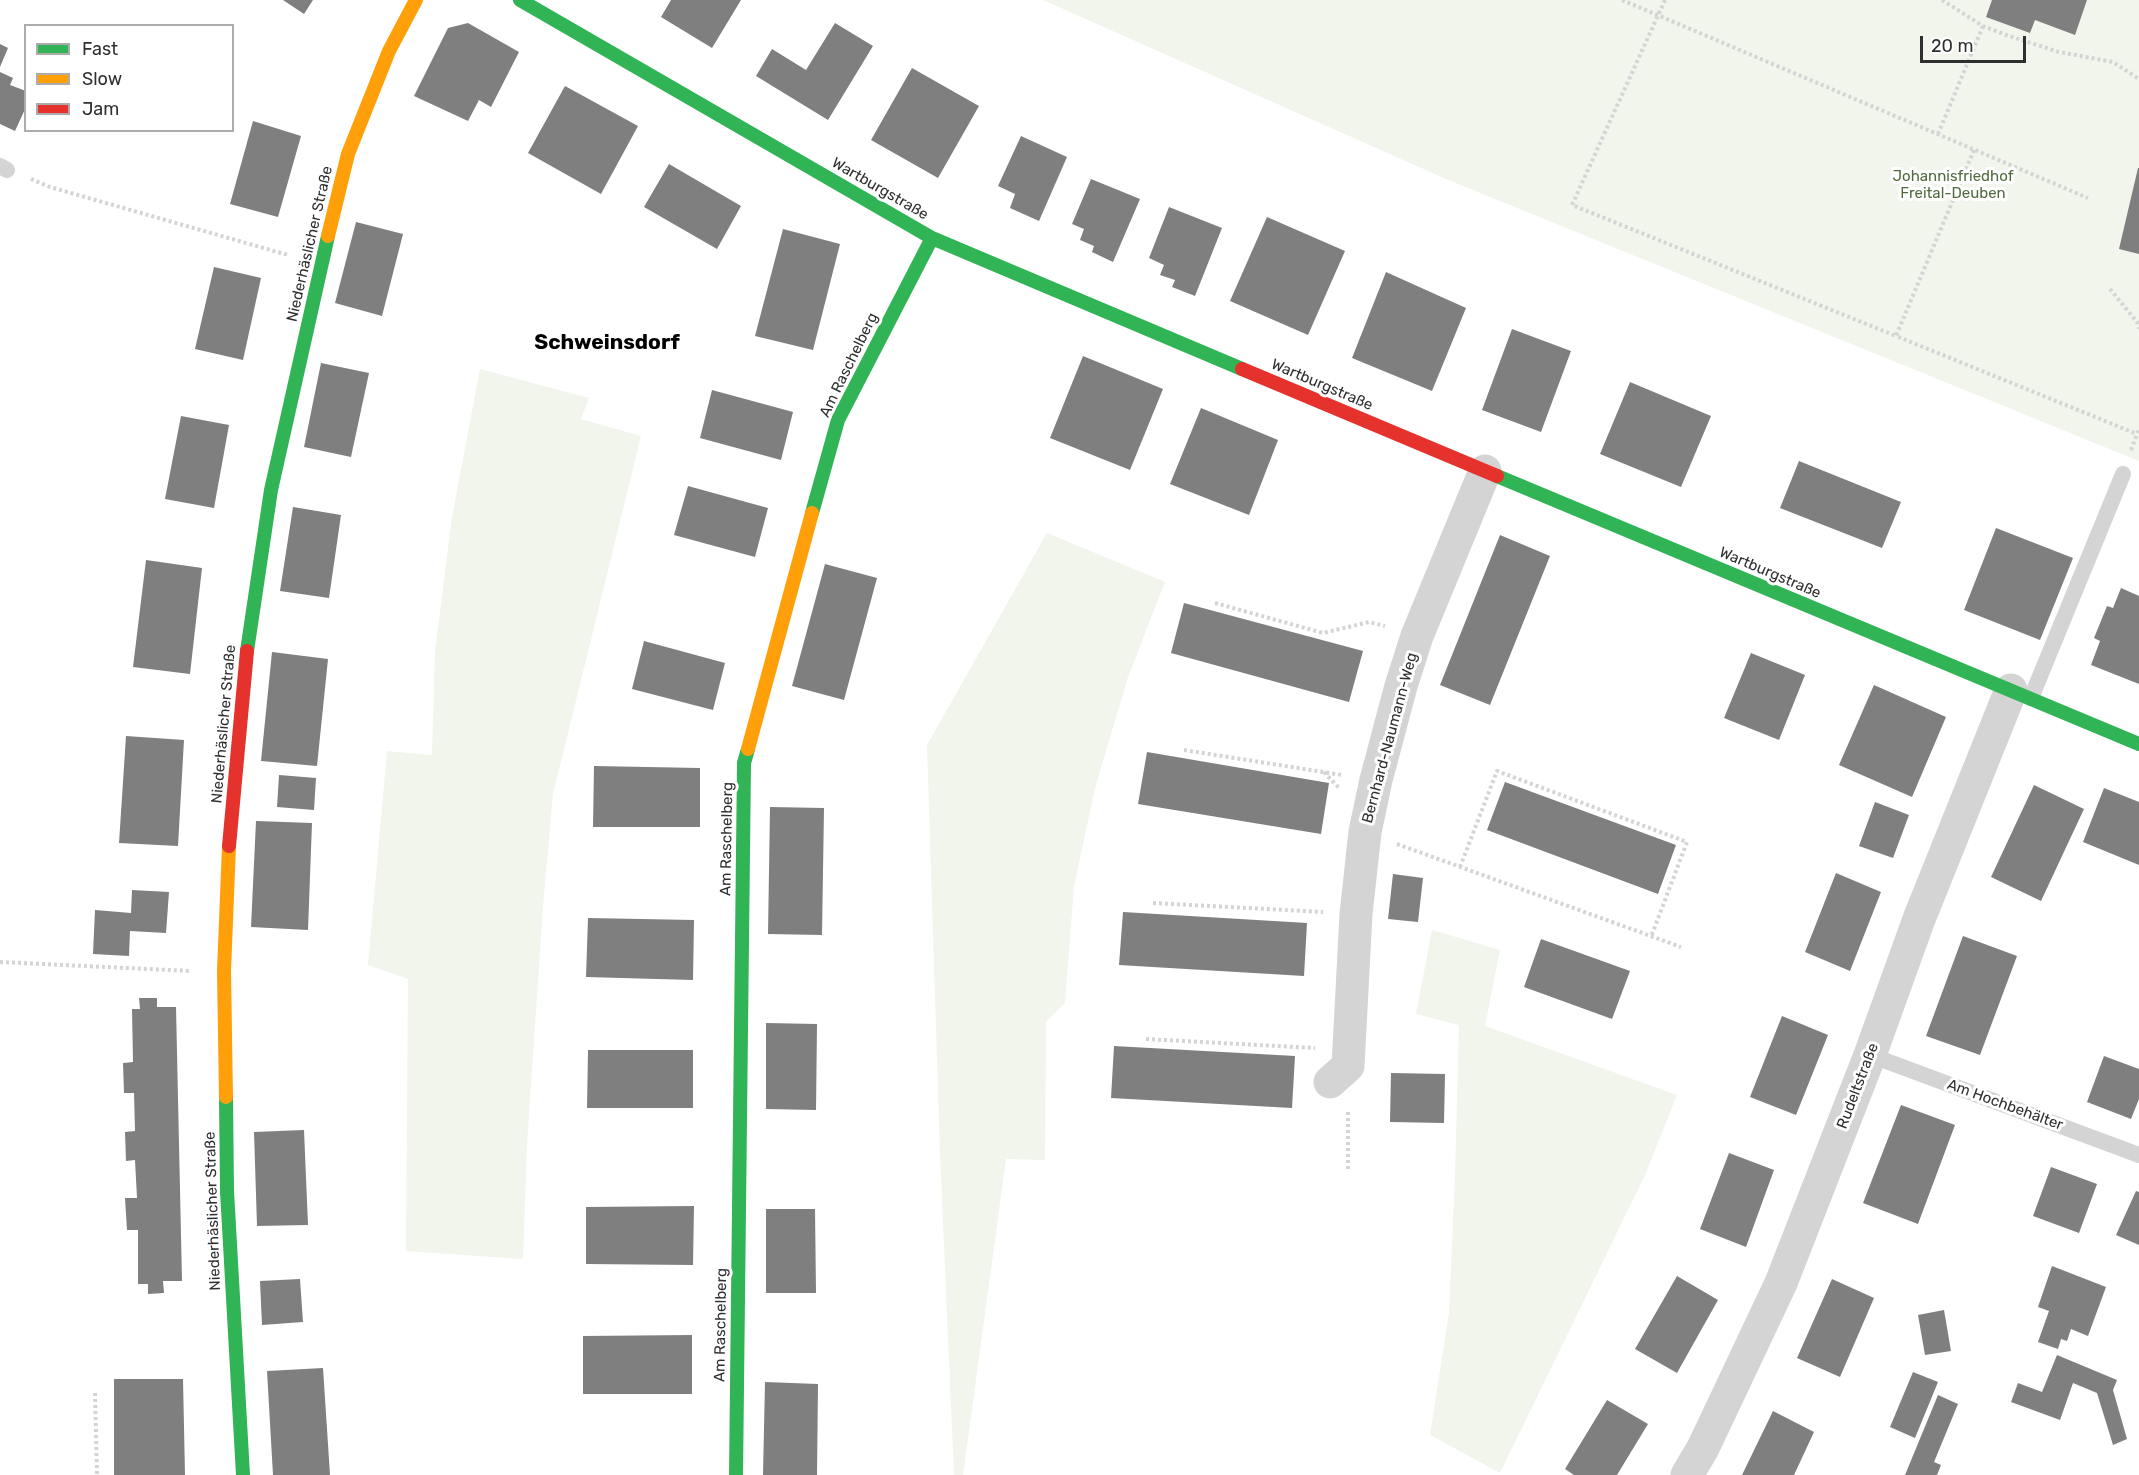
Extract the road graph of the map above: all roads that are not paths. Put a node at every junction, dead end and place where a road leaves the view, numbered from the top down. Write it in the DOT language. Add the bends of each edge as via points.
graph roads {
  1 [pos="416,0"];
  2 [pos="520,0"];
  3 [pos="932,238"];
  4 [pos="1485,471"];
  5 [pos="2123,474"];
  6 [pos="2021,694"];
  7 [pos="2139,744"];
  8 [pos="1870,1055"];
  9 [pos="1342,1066"];
  10 [pos="2139,1155"];
  11 [pos="243,1475"];
  12 [pos="736,1475"];
  13 [pos="1687,1475"];
  1 -- 11 [label="street, Niederhäslicher Straße" via="389,51 348,154 271,490 243,674 227,869 224,971 227,1191"];
  2 -- 3 [label="street, Wartburgstraße"];
  3 -- 4 [label="street, Wartburgstraße"];
  3 -- 12 [label="street, Am Raschelberg" via="838,420 744,763"];
  4 -- 6 [label="street, Wartburgstraße"];
  4 -- 9 [label="street, Bernhard-Naumann-Weg" via="1414,646 1378,770 1365,832"];
  5 -- 6 [label="lane"];
  6 -- 7 [label="street, Wartburgstraße"];
  6 -- 8 [label="street, Rudeltstraße" via="1919,919"];
  8 -- 10 [label="lane, Am Hochbehälter"];
  8 -- 13 [label="street, Rudeltstraße" via="1781,1283"];
}
